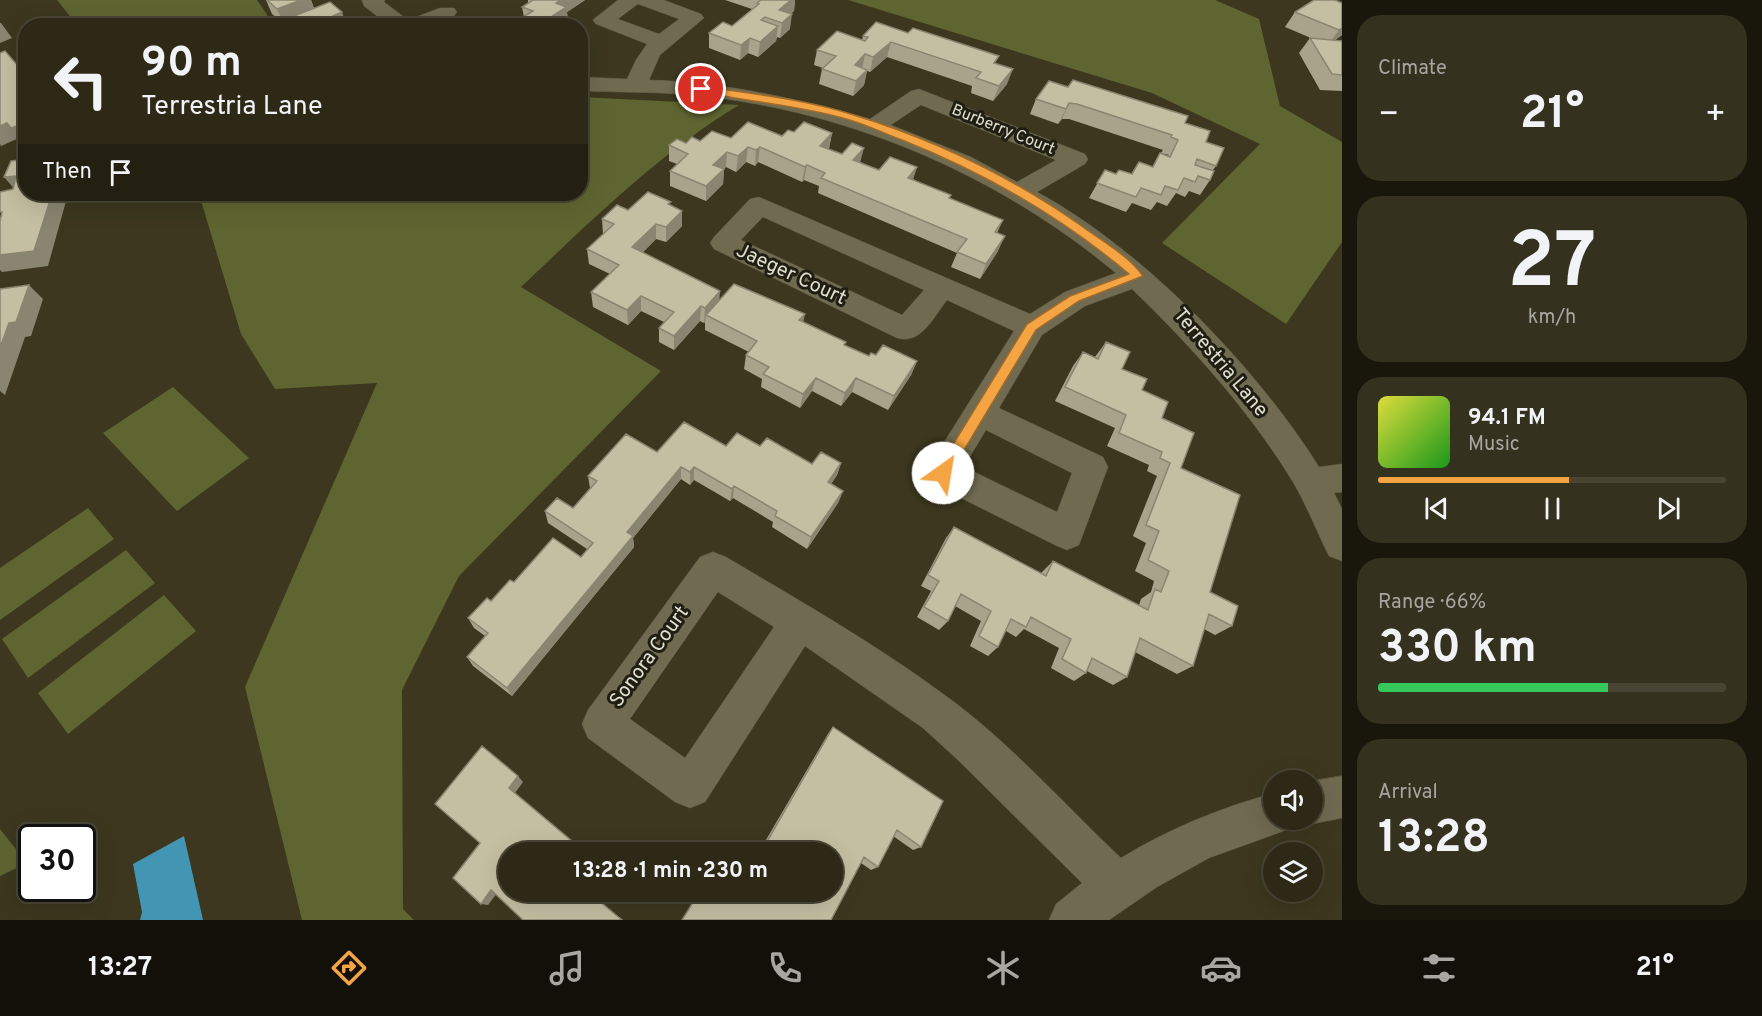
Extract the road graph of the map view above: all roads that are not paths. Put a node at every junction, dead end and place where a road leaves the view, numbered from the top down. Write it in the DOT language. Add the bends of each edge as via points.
graph roads {
  1 [pos="375,0"];
  2 [pos="631,0"];
  3 [pos="645,0"];
  4 [pos="447,12"];
  5 [pos="393,18"];
  6 [pos="431,18"];
  7 [pos="662,42"];
  8 [pos="637,83"];
  9 [pos="588,84"];
  10 [pos="875,126"];
  11 [pos="1020,191"];
  12 [pos="1137,276"];
  13 [pos="941,288"];
  14 [pos="1032,327"];
  15 [pos="980,413"];
  16 [pos="1326,480"];
  17 [pos="1342,545"];
  18 [pos="799,622"];
  19 [pos="1342,797"];
  20 [pos="1323,801"];
  21 [pos="1263,818"];
  22 [pos="1118,887"];
  23 [pos="1072,920"];
  1 -- 5 [label="street" via="371,2"];
  2 -- 7 [label="street" via="603,20"];
  3 -- 7 [label="street" via="694,18"];
  4 -- 6 [label="street"];
  7 -- 8 [label="street" via="649,53"];
  8 -- 9 [label="street, Terrestria Lane"];
  8 -- 10 [label="street, Terrestria Lane" via="743,94"];
  10 -- 11 [label="street, Terrestria Lane"];
  10 -- 11 [label="street, Burberry Court" via="919,96 1076,159"];
  11 -- 12 [label="street, Terrestria Lane" via="1080,230"];
  12 -- 14 [label="street" via="1075,298"];
  12 -- 16 [label="street, Terrestria Lane" via="1201,335"];
  13 -- 13 [label="street, Jaeger Court" via="759,205 723,243 907,330"];
  13 -- 14 [label="street, Jaeger Court"];
  14 -- 15 [label="street"];
  16 -- 17 [label="street, Terrestria Lane"];
  18 -- 18 [label="street, Sonora Court" via="713,569 602,724 690,788"];
  18 -- 22 [label="street, Sonora Court" via="937,714"];
  19 -- 20 [label="street"];
  21 -- 22 [label="street" via="1178,851"];
  22 -- 23 [label="street"];
}
